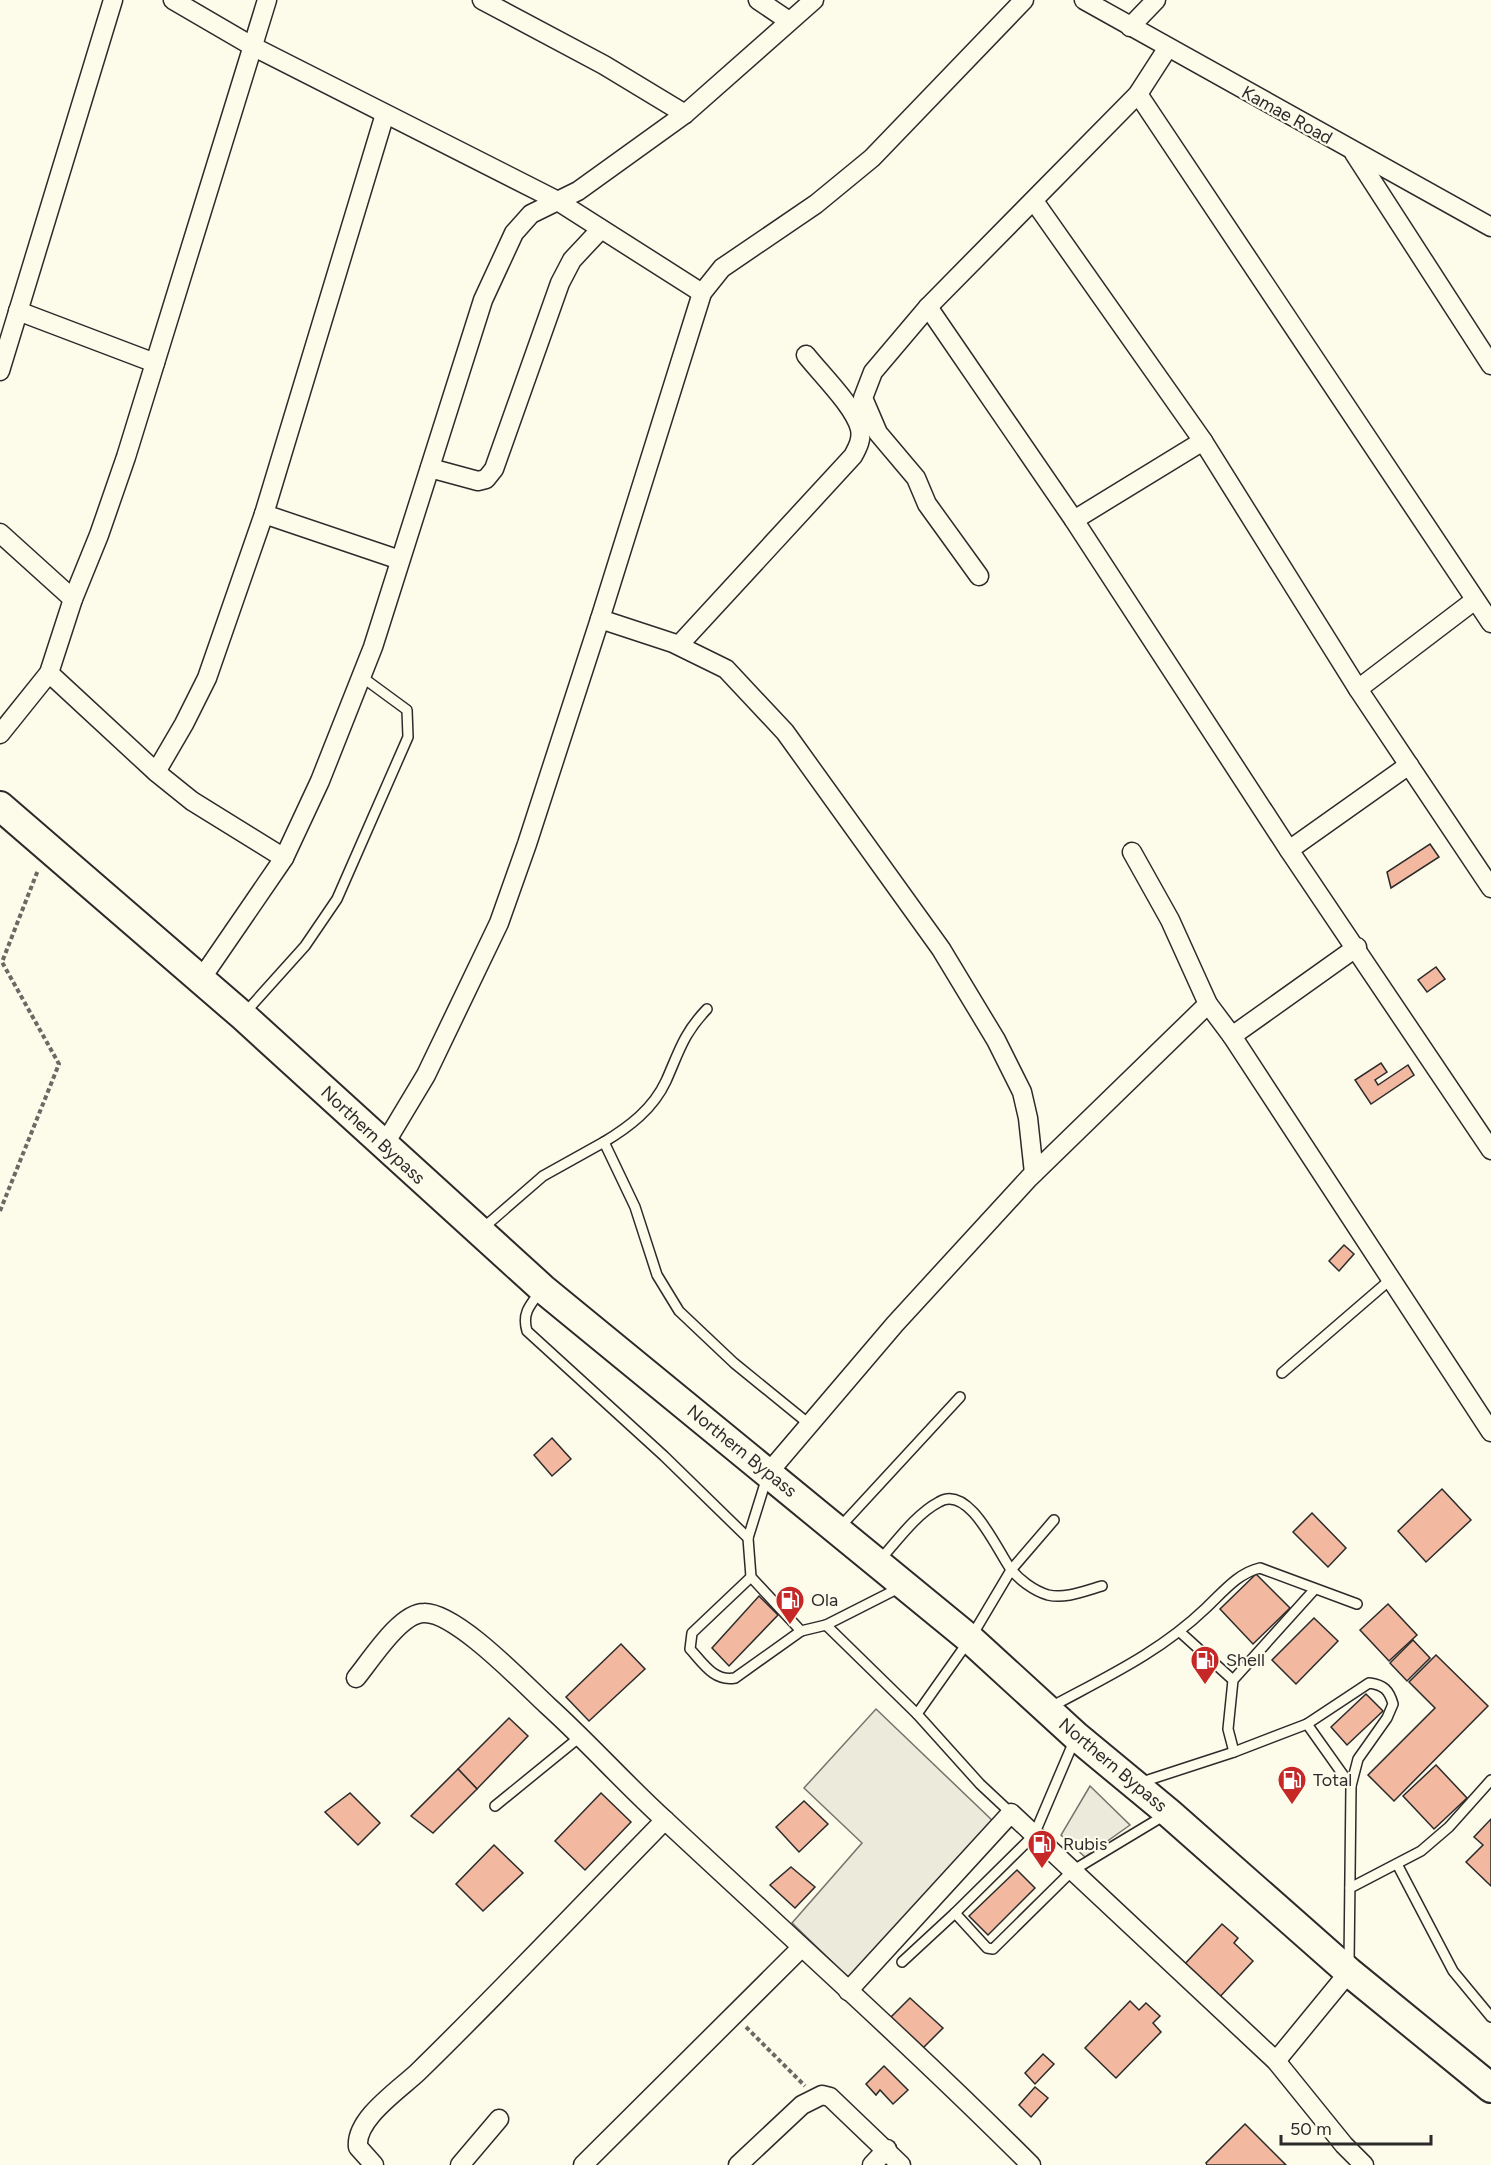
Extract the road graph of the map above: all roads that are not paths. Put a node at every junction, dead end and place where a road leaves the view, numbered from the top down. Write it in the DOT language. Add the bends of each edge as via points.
graph roads {
  1 [pos="113,0"];
  2 [pos="172,0"];
  3 [pos="267,0"];
  4 [pos="482,0"];
  5 [pos="758,0"];
  6 [pos="814,0"];
  7 [pos="1024,0"];
  8 [pos="1084,0"];
  9 [pos="1156,0"];
  10 [pos="789,21"];
  11 [pos="1130,27"];
  12 [pos="252,46"];
  13 [pos="1167,49"];
  14 [pos="1138,94"];
  15 [pos="385,114"];
  16 [pos="685,114"];
  17 [pos="1353,151"];
  18 [pos="556,200"];
  19 [pos="1034,201"];
  20 [pos="1491,227"];
  21 [pos="601,229"];
  22 [pos="702,293"];
  23 [pos="928,306"];
  24 [pos="18,311"];
  25 [pos="806,355"];
  26 [pos="155,363"];
  27 [pos="1491,365"];
  28 [pos="0,371"];
  29 [pos="1203,441"];
  30 [pos="430,468"];
  31 [pos="264,514"];
  32 [pos="1074,520"];
  33 [pos="0,533"];
  34 [pos="400,560"];
  35 [pos="979,576"];
  36 [pos="73,599"];
  37 [pos="1475,600"];
  38 [pos="600,619"];
  39 [pos="1491,623"];
  40 [pos="678,645"];
  41 [pos="49,674"];
  42 [pos="362,677"];
  43 [pos="1358,689"];
  44 [pos="0,734"];
  45 [pos="1409,765"];
  46 [pos="156,772"];
  47 [pos="0,806"];
  48 [pos="1289,850"];
  49 [pos="1132,852"];
  50 [pos="284,858"];
  51 [pos="1491,888"];
  52 [pos="1357,947"];
  53 [pos="201,979"];
  54 [pos="1208,1004"];
  55 [pos="707,1009"];
  56 [pos="243,1016"];
  57 [pos="1233,1036"];
  58 [pos="604,1142"];
  59 [pos="384,1145"];
  60 [pos="1491,1150"];
  61 [pos="1034,1173"];
  62 [pos="478,1232"];
  63 [pos="1391,1279"];
  64 [pos="543,1289"];
  65 [pos="1282,1373"];
  66 [pos="960,1397"];
  67 [pos="809,1424"];
  68 [pos="1491,1432"];
  69 [pos="769,1472"];
  70 [pos="1054,1520"];
  71 [pos="838,1529"];
  72 [pos="748,1538"];
  73 [pos="878,1563"];
  74 [pos="1011,1570"];
  75 [pos="751,1577"];
  76 [pos="904,1585"];
  77 [pos="1101,1586"];
  78 [pos="1314,1590"];
  79 [pos="1357,1604"];
  80 [pos="826,1624"];
  81 [pos="801,1631"];
  82 [pos="1180,1632"];
  83 [pos="970,1639"];
  84 [pos="356,1678"];
  85 [pos="1233,1680"];
  86 [pos="1047,1709"];
  87 [pos="917,1714"];
  88 [pos="1306,1724"];
  89 [pos="581,1736"];
  90 [pos="1076,1736"];
  91 [pos="1234,1752"];
  92 [pos="1491,1780"];
  93 [pos="1134,1784"];
  94 [pos="1351,1786"];
  95 [pos="495,1806"];
  96 [pos="1011,1813"];
  97 [pos="1169,1813"];
  98 [pos="664,1820"];
  99 [pos="1034,1835"];
  100 [pos="1397,1864"];
  101 [pos="1072,1871"];
  102 [pos="1350,1888"];
  103 [pos="955,1913"];
  104 [pos="801,1948"];
  105 [pos="902,1962"];
  106 [pos="1349,1972"];
  107 [pos="848,1991"];
  108 [pos="1491,2017"];
  109 [pos="1276,2061"];
  110 [pos="1491,2088"];
  111 [pos="499,2119"];
  112 [pos="887,2149"];
  113 [pos="1025,2163"];
  114 [pos="374,2165"];
  115 [pos="460,2165"];
  116 [pos="583,2165"];
  117 [pos="738,2165"];
  118 [pos="872,2165"];
  119 [pos="901,2165"];
  120 [pos="1364,2165"];
  1 -- 24 [label="street"];
  2 -- 12 [label="street"];
  3 -- 12 [label="street"];
  4 -- 16 [label="street" via="604,65"];
  5 -- 10 [label="street"];
  6 -- 10 [label="street"];
  7 -- 22 [label="street" via="872,158 816,204 722,268"];
  8 -- 11 [label="street, Kamae Road"];
  9 -- 11 [label="street"];
  10 -- 16 [label="street"];
  11 -- 13 [label="street, Kamae Road"];
  12 -- 15 [label="street"];
  12 -- 26 [label="street"];
  13 -- 14 [label="street"];
  13 -- 17 [label="street, Kamae Road"];
  14 -- 19 [label="street"];
  14 -- 37 [label="street"];
  15 -- 18 [label="street"];
  15 -- 31 [label="street"];
  16 -- 18 [label="street" via="578,191"];
  17 -- 20 [label="street, Kamae Road"];
  17 -- 27 [label="street"];
  18 -- 21 [label="street"];
  18 -- 30 [label="street" via="531,214 506,247 483,300"];
  19 -- 23 [label="street"];
  19 -- 29 [label="street"];
  21 -- 22 [label="street"];
  21 -- 30 [label="street" via="572,260 560,283 494,469 478,482"];
  22 -- 38 [label="street"];
  23 -- 32 [label="street"];
  23 -- 35 [label="street" via="873,372 863,398 878,433 916,478 927,504"];
  24 -- 26 [label="street"];
  24 -- 28 [label="street"];
  25 -- 40 [label="street" via="848,408 860,428 861,441 853,456"];
  26 -- 36 [label="street" via="99,535"];
  29 -- 32 [label="street"];
  29 -- 43 [label="street"];
  30 -- 34 [label="street"];
  31 -- 34 [label="street"];
  31 -- 46 [label="street" via="207,678"];
  32 -- 48 [label="street"];
  33 -- 36 [label="street"];
  34 -- 42 [label="street"];
  36 -- 41 [label="street"];
  37 -- 39 [label="street"];
  37 -- 43 [label="street"];
  38 -- 40 [label="street"];
  38 -- 59 [label="street" via="499,922 426,1075"];
  40 -- 61 [label="street" via="726,669 785,732 941,949 996,1040 1022,1092"];
  41 -- 44 [label="street"];
  41 -- 46 [label="street"];
  42 -- 50 [label="street"];
  42 -- 56 [label="lane" via="407,710 408,737 337,899 305,946"];
  43 -- 45 [label="street"];
  45 -- 48 [label="street"];
  45 -- 51 [label="street"];
  46 -- 50 [label="street" via="192,801"];
  47 -- 53 [label="main road, Northern Bypass"];
  48 -- 52 [label="street"];
  49 -- 54 [label="street" via="1170,920"];
  50 -- 53 [label="street"];
  52 -- 57 [label="street"];
  52 -- 60 [label="street"];
  53 -- 56 [label="main road, Northern Bypass"];
  54 -- 57 [label="street"];
  54 -- 61 [label="street"];
  55 -- 58 [label="lane" via="695,1021 678,1049 665,1083 637,1121"];
  56 -- 59 [label="main road, Northern Bypass"];
  57 -- 63 [label="street"];
  58 -- 62 [label="lane" via="543,1176"];
  58 -- 67 [label="lane" via="634,1207 657,1275 679,1311 734,1363"];
  59 -- 62 [label="main road, Northern Bypass"];
  61 -- 67 [label="street"];
  62 -- 64 [label="main road, Northern Bypass"];
  63 -- 65 [label="lane"];
  63 -- 68 [label="street"];
  64 -- 69 [label="main road, Northern Bypass"];
  64 -- 72 [label="lane" via="527,1309 527,1331"];
  66 -- 71 [label="lane"];
  67 -- 69 [label="street"];
  69 -- 71 [label="main road, Northern Bypass"];
  69 -- 72 [label="lane"];
  70 -- 74 [label="lane"];
  71 -- 73 [label="main road, Northern Bypass"];
  72 -- 75 [label="lane"];
  73 -- 74 [label="lane" via="940,1500 953,1500 976,1514"];
  73 -- 76 [label="main road, Northern Bypass"];
  74 -- 77 [label="lane" via="1048,1595 1069,1596"];
  74 -- 83 [label="lane"];
  75 -- 81 [label="lane"];
  75 -- 81 [label="lane" via="692,1633 690,1649 717,1678 726,1680 735,1678"];
  76 -- 80 [label="lane"];
  76 -- 83 [label="main road, Northern Bypass"];
  78 -- 79 [label="lane"];
  78 -- 82 [label="lane" via="1260,1568 1245,1571"];
  78 -- 85 [label="lane"];
  80 -- 81 [label="lane"];
  80 -- 87 [label="lane"];
  82 -- 85 [label="lane"];
  82 -- 86 [label="lane" via="1158,1649"];
  83 -- 86 [label="main road, Northern Bypass"];
  83 -- 87 [label="lane"];
  84 -- 89 [label="street" via="404,1619 423,1612 439,1615 464,1630"];
  85 -- 91 [label="lane" via="1228,1729"];
  86 -- 90 [label="main road, Northern Bypass"];
  87 -- 96 [label="lane"];
  88 -- 91 [label="lane"];
  88 -- 94 [label="lane"];
  88 -- 94 [label="lane" via="1369,1683 1389,1691 1393,1704 1358,1759"];
  89 -- 95 [label="lane"];
  89 -- 98 [label="street"];
  90 -- 93 [label="main road, Northern Bypass"];
  90 -- 99 [label="lane"];
  91 -- 93 [label="lane"];
  92 -- 100 [label="lane" via="1449,1827 1421,1851"];
  93 -- 97 [label="main road, Northern Bypass"];
  94 -- 102 [label="lane"];
  96 -- 99 [label="street"];
  96 -- 107 [label="street"];
  97 -- 101 [label="lane"];
  97 -- 106 [label="main road, Northern Bypass"];
  98 -- 104 [label="street"];
  98 -- 114 [label="street" via="418,2072 367,2119 358,2134 358,2147"];
  99 -- 101 [label="street"];
  99 -- 103 [label="lane"];
  100 -- 102 [label="lane"];
  100 -- 108 [label="lane" via="1453,1971"];
  101 -- 103 [label="lane" via="993,1949 987,1948"];
  101 -- 109 [label="street"];
  102 -- 106 [label="lane"];
  103 -- 105 [label="lane"];
  104 -- 107 [label="street"];
  104 -- 116 [label="street"];
  106 -- 109 [label="street"];
  106 -- 110 [label="main road, Northern Bypass"];
  107 -- 113 [label="street" via="956,2090"];
  109 -- 120 [label="street"];
  111 -- 115 [label="street"];
  112 -- 117 [label="street" via="830,2097 816,2097 802,2104"];
  112 -- 118 [label="street"];
  112 -- 119 [label="street"];
}
